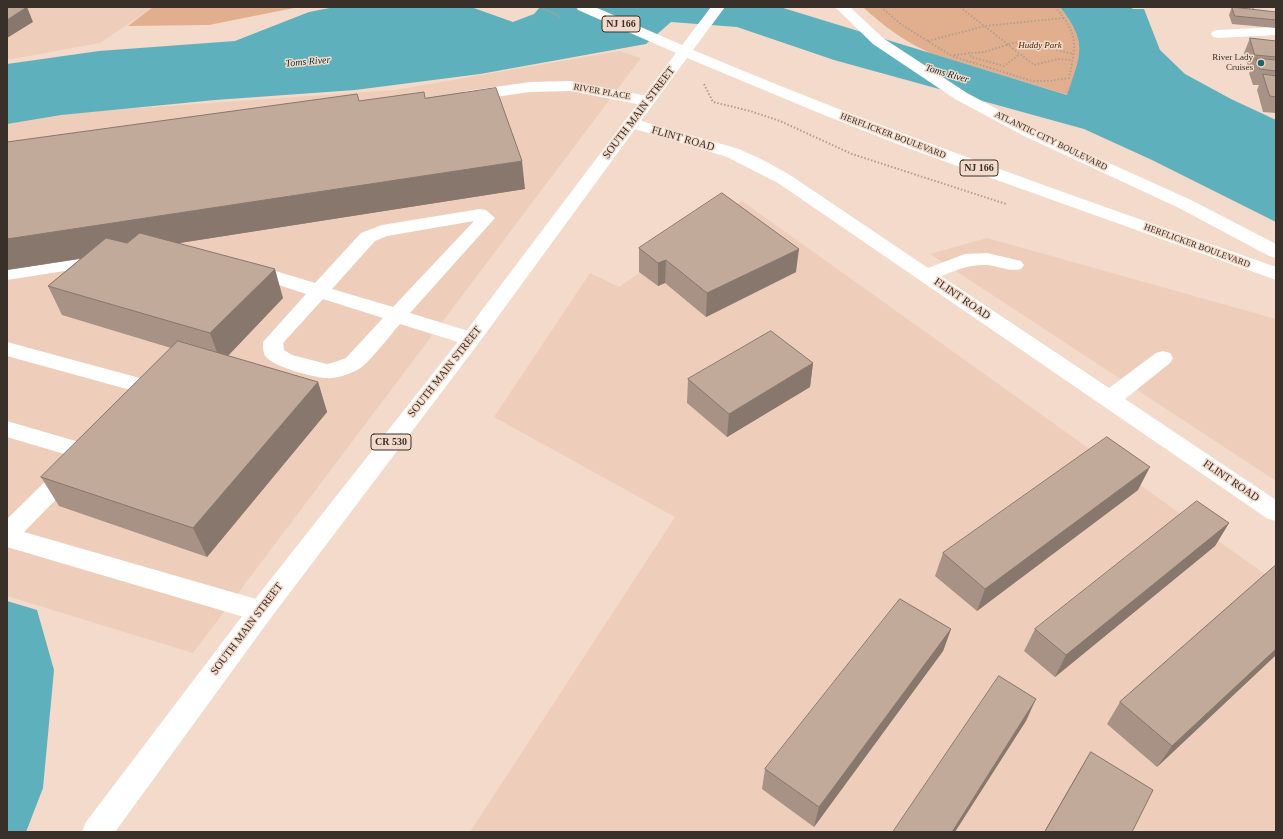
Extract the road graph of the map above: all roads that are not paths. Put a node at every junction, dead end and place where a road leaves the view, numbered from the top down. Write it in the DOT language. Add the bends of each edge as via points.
graph roads {
  1 [pos="583,7"];
  2 [pos="718,7"];
  3 [pos="845,11"];
  4 [pos="1276,31"];
  5 [pos="1218,34"];
  6 [pos="685,52"];
  7 [pos="449,98"];
  8 [pos="647,101"];
  9 [pos="631,123"];
  10 [pos="1276,252"];
  11 [pos="116,259"];
  12 [pos="230,264"];
  13 [pos="1014,265"];
  14 [pos="7,274"];
  15 [pos="1276,274"];
  16 [pos="927,275"];
  17 [pos="319,291"];
  18 [pos="397,315"];
  19 [pos="471,339"];
  20 [pos="7,349"];
  21 [pos="1163,358"];
  22 [pos="1110,399"];
  23 [pos="124,415"];
  24 [pos="7,429"];
  25 [pos="103,437"];
  26 [pos="88,454"];
  27 [pos="1276,512"];
  28 [pos="7,534"];
  29 [pos="7,537"];
  30 [pos="261,611"];
  31 [pos="97,832"];
  1 -- 6 [label="main road, HERFLICKER BOULEVARD / NJ 166"];
  2 -- 6 [label="main road, SOUTH MAIN STREET / CR 530"];
  3 -- 10 [label="main road, ATLANTIC CITY BOULEVARD" via="878,41 961,96 1030,133 1185,204"];
  4 -- 5 [label="main road"];
  6 -- 8 [label="main road, SOUTH MAIN STREET / CR 530"];
  6 -- 15 [label="main road, HERFLICKER BOULEVARD / NJ 166" via="864,126"];
  7 -- 8 [label="main road, RIVER PLACE" via="530,87 571,86"];
  8 -- 9 [label="main road, SOUTH MAIN STREET / CR 530"];
  9 -- 16 [label="main road, FLINT ROAD" via="733,153 758,164"];
  9 -- 19 [label="main road, SOUTH MAIN STREET / CR 530"];
  11 -- 14 [label="main road"];
  12 -- 17 [label="main road"];
  13 -- 16 [label="main road" via="987,259 965,260"];
  16 -- 22 [label="main road, FLINT ROAD"];
  17 -- 18 [label="main road"];
  17 -- 18 [label="main road" via="273,342 274,353 285,361 327,371 339,369 353,363"];
  17 -- 18 [label="main road" via="368,237 382,231 480,214 486,218"];
  18 -- 19 [label="main road"];
  19 -- 30 [label="main road, SOUTH MAIN STREET / CR 530"];
  20 -- 23 [label="main road" via="150,388"];
  21 -- 22 [label="main road"];
  22 -- 27 [label="main road, FLINT ROAD"];
  24 -- 26 [label="main road"];
  25 -- 26 [label="main road"];
  26 -- 28 [label="main road"];
  29 -- 30 [label="main road"];
  30 -- 31 [label="main road, SOUTH MAIN STREET / CR 530"];
}
